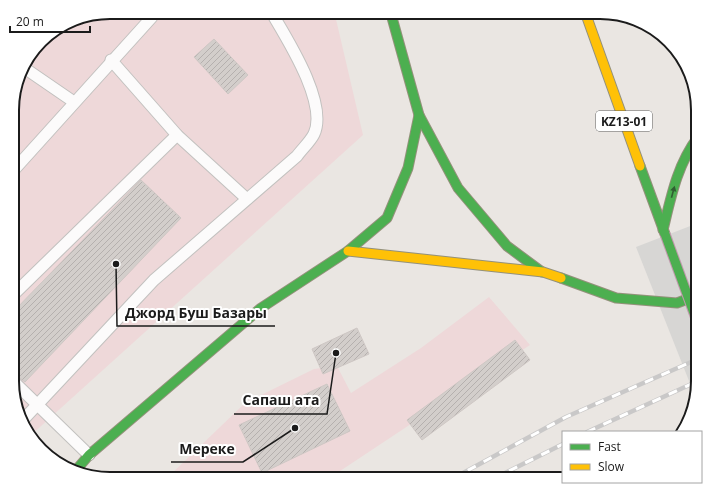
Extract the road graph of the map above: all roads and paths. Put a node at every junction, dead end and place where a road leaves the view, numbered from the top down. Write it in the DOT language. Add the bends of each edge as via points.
graph roads {
  1 [pos="149,19"];
  2 [pos="275,19"];
  3 [pos="392,19"];
  4 [pos="588,19"];
  5 [pos="111,60"];
  6 [pos="28,70"];
  7 [pos="74,102"];
  8 [pos="419,115"];
  9 [pos="177,135"];
  10 [pos="691,146"];
  11 [pos="19,164"];
  12 [pos="247,199"];
  13 [pos="664,232"];
  14 [pos="348,251"];
  15 [pos="543,272"];
  16 [pos="19,289"];
  17 [pos="691,298"];
  18 [pos="691,305"];
  19 [pos="19,386"];
  20 [pos="39,404"];
  21 [pos="26,417"];
  22 [pos="89,455"];
  23 [pos="79,467"];
  1 -- 5 [label="lane"];
  2 -- 12 [label="lane" via="302,64 317,109 314,134 297,156"];
  3 -- 8 [label="main road"];
  4 -- 13 [label="main road, KZ13-01"];
  5 -- 7 [label="lane"];
  5 -- 9 [label="lane"];
  6 -- 7 [label="lane"];
  7 -- 11 [label="lane"];
  8 -- 14 [label="main road" via="408,168 387,218"];
  8 -- 15 [label="main road" via="458,188 507,246"];
  9 -- 12 [label="lane"];
  9 -- 16 [label="lane"];
  13 -- 10 [label="main road, one-way" via="678,171"];
  12 -- 20 [label="lane" via="154,280"];
  13 -- 18 [label="main road, KZ13-01, bridge"];
  14 -- 15 [label="main road"];
  14 -- 22 [label="main road" via="261,308"];
  15 -- 17 [label="main road" via="616,298 677,303"];
  19 -- 20 [label="lane"];
  20 -- 21 [label="lane"];
  20 -- 22 [label="lane"];
  22 -- 23 [label="main road"];
}
